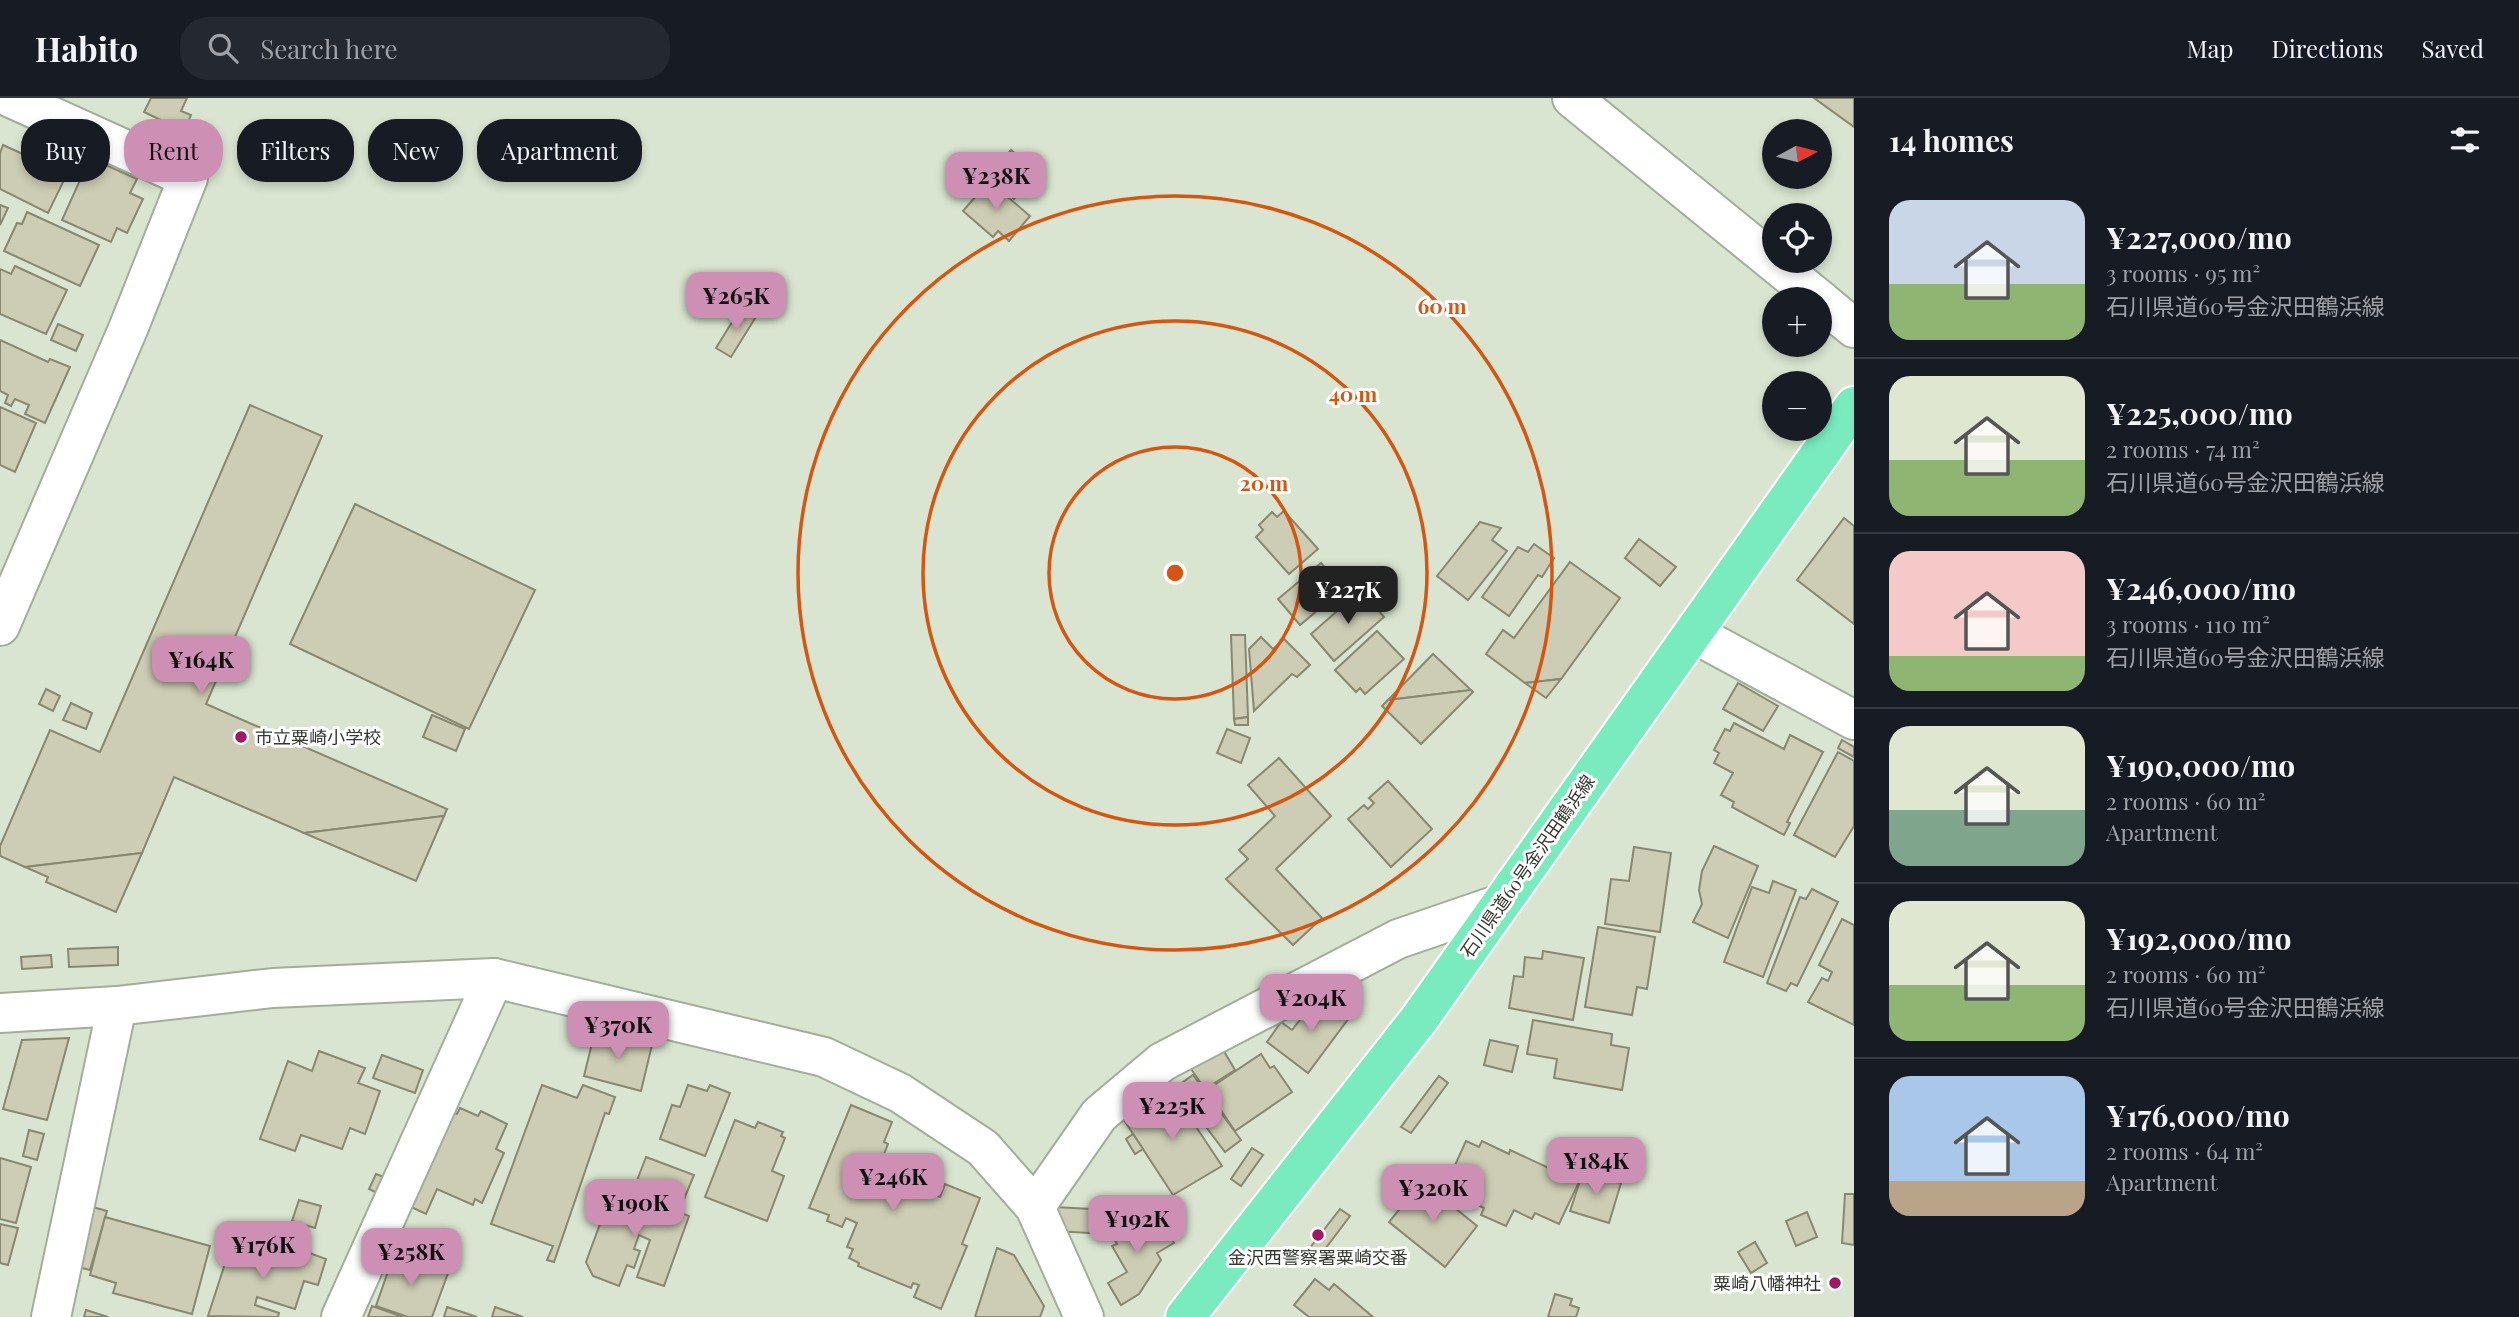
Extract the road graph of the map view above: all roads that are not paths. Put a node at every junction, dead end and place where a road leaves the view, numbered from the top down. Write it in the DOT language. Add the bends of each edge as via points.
graph roads {
  1 [pos="11,98"];
  2 [pos="1572,98"];
  3 [pos="1803,287"];
  4 [pos="1832,310"];
  5 [pos="1854,328"];
  6 [pos="1854,406"];
  7 [pos="0,625"];
  8 [pos="1693,633"];
  9 [pos="1854,720"];
  10 [pos="1500,904"];
  11 [pos="494,978"];
  12 [pos="117,1006"];
  13 [pos="0,1013"];
  14 [pos="1035,1207"];
  15 [pos="51,1317"];
  16 [pos="341,1317"];
  17 [pos="1084,1317"];
  18 [pos="1185,1317"];
  1 -- 7 [label="street" via="188,178"];
  2 -- 3 [label="street"];
  4 -- 5 [label="street"];
  6 -- 8 [label="main road, 石川県道60号金沢田鶴浜線"];
  8 -- 9 [label="street"];
  8 -- 10 [label="main road, 石川県道60号金沢田鶴浜線"];
  10 -- 14 [label="street" via="1398,939 1162,1062 1099,1115"];
  10 -- 18 [label="main road, 石川県道60号金沢田鶴浜線" via="1420,1018"];
  11 -- 12 [label="street" via="273,988"];
  11 -- 14 [label="street" via="824,1057 900,1093 983,1148"];
  11 -- 16 [label="street"];
  12 -- 13 [label="street"];
  12 -- 15 [label="street"];
  14 -- 17 [label="street"];
}
